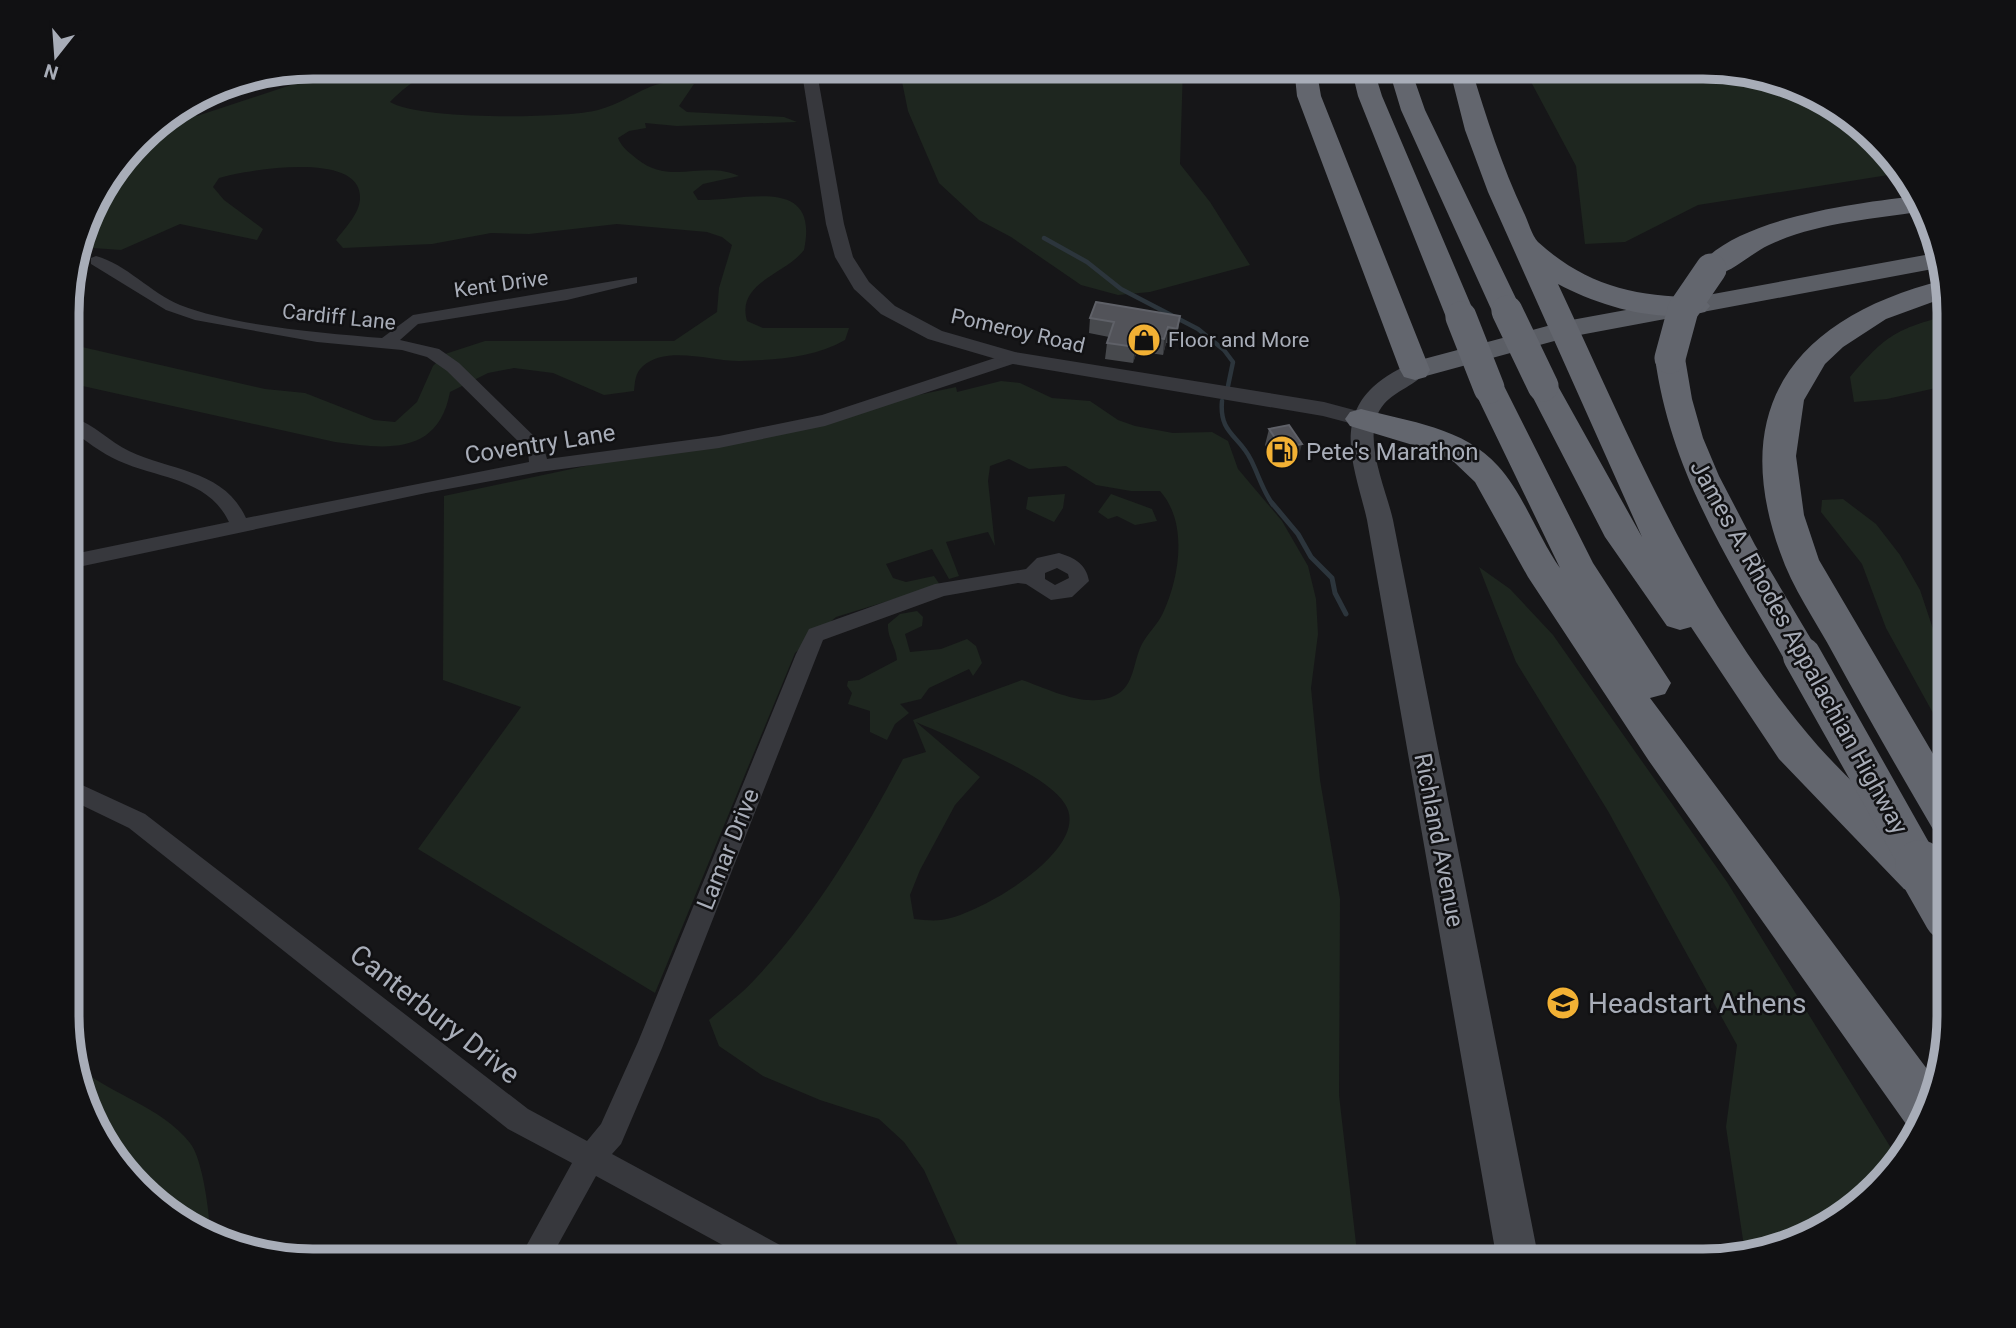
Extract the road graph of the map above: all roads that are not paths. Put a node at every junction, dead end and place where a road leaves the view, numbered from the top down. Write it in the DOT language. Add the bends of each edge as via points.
graph roads {
  1 [pos="809,79"];
  2 [pos="1307,79"];
  3 [pos="1365,79"];
  4 [pos="1403,79"];
  5 [pos="1463,79"];
  6 [pos="1910,205"];
  7 [pos="1524,239"];
  8 [pos="96,261"];
  9 [pos="1931,261"];
  10 [pos="632,280"];
  11 [pos="1936,291"];
  12 [pos="1695,306"];
  13 [pos="1566,329"];
  14 [pos="384,345"];
  15 [pos="1013,358"];
  16 [pos="1415,370"];
  17 [pos="1361,419"];
  18 [pos="79,427"];
  19 [pos="539,466"];
  20 [pos="240,525"];
  21 [pos="79,560"];
  22 [pos="1034,577"];
  23 [pos="1810,765"];
  24 [pos="79,794"];
  25 [pos="1937,798"];
  26 [pos="1937,892"];
  27 [pos="1937,895"];
  28 [pos="1921,1099"];
  29 [pos="1921,1100"];
  30 [pos="592,1157"];
  31 [pos="540,1249"];
  32 [pos="758,1249"];
  33 [pos="1516,1249"];
  1 -- 15 [label="street, Pomeroy Road" via="839,242 861,285 888,310 919,328"];
  2 -- 16 [label="highway" via="1309,96"];
  3 -- 28 [label="highway, bridge" via="1489,388 1578,568"];
  4 -- 23 [label="highway, bridge" via="1413,110 1543,386 1623,537 1657,589 1711,655"];
  5 -- 7 [label="highway" via="1477,130"];
  6 -- 27 [label="highway, James A. Rhodes Appalachian Highway, bridge" via="1802,222 1759,238 1712,269 1684,302 1670,358 1677,407 1693,457"];
  7 -- 12 [label="highway" via="1544,263 1593,291 1665,306"];
  7 -- 13 [label="highway"];
  8 -- 14 [label="street, Cardiff Lane" via="172,307 201,317"];
  9 -- 12 [label="highway"];
  10 -- 14 [label="street, Kent Drive" via="413,320"];
  11 -- 25 [label="highway, James A. Rhodes Appalachian Highway" via="1887,308 1849,327 1827,345 1788,400 1781,474 1798,554"];
  12 -- 13 [label="highway"];
  13 -- 16 [label="highway"];
  13 -- 23 [label="highway" via="1631,478 1694,604"];
  14 -- 19 [label="street, Cardiff Lane" via="433,353 453,367 537,449"];
  15 -- 17 [label="street, Pomeroy Road"];
  15 -- 19 [label="street, Coventry Lane" via="825,420 719,442"];
  16 -- 17 [label="main road" via="1376,393"];
  17 -- 29 [label="highway" via="1448,444 1488,475 1541,568 1663,749"];
  17 -- 33 [label="main road, Richland Avenue"];
  18 -- 20 [label="street" via="125,457 212,486 234,508"];
  19 -- 20 [label="street, Coventry Lane"];
  20 -- 21 [label="street, Coventry Lane"];
  22 -- 30 [label="street, Lamar Drive" via="942,589 816,635 649,1048 611,1134"];
  23 -- 26 [label="highway"];
  24 -- 30 [label="street, Canterbury Drive" via="137,821 518,1119"];
  30 -- 31 [label="street, Lamar Drive"];
  30 -- 32 [label="street, Canterbury Drive"];
}
